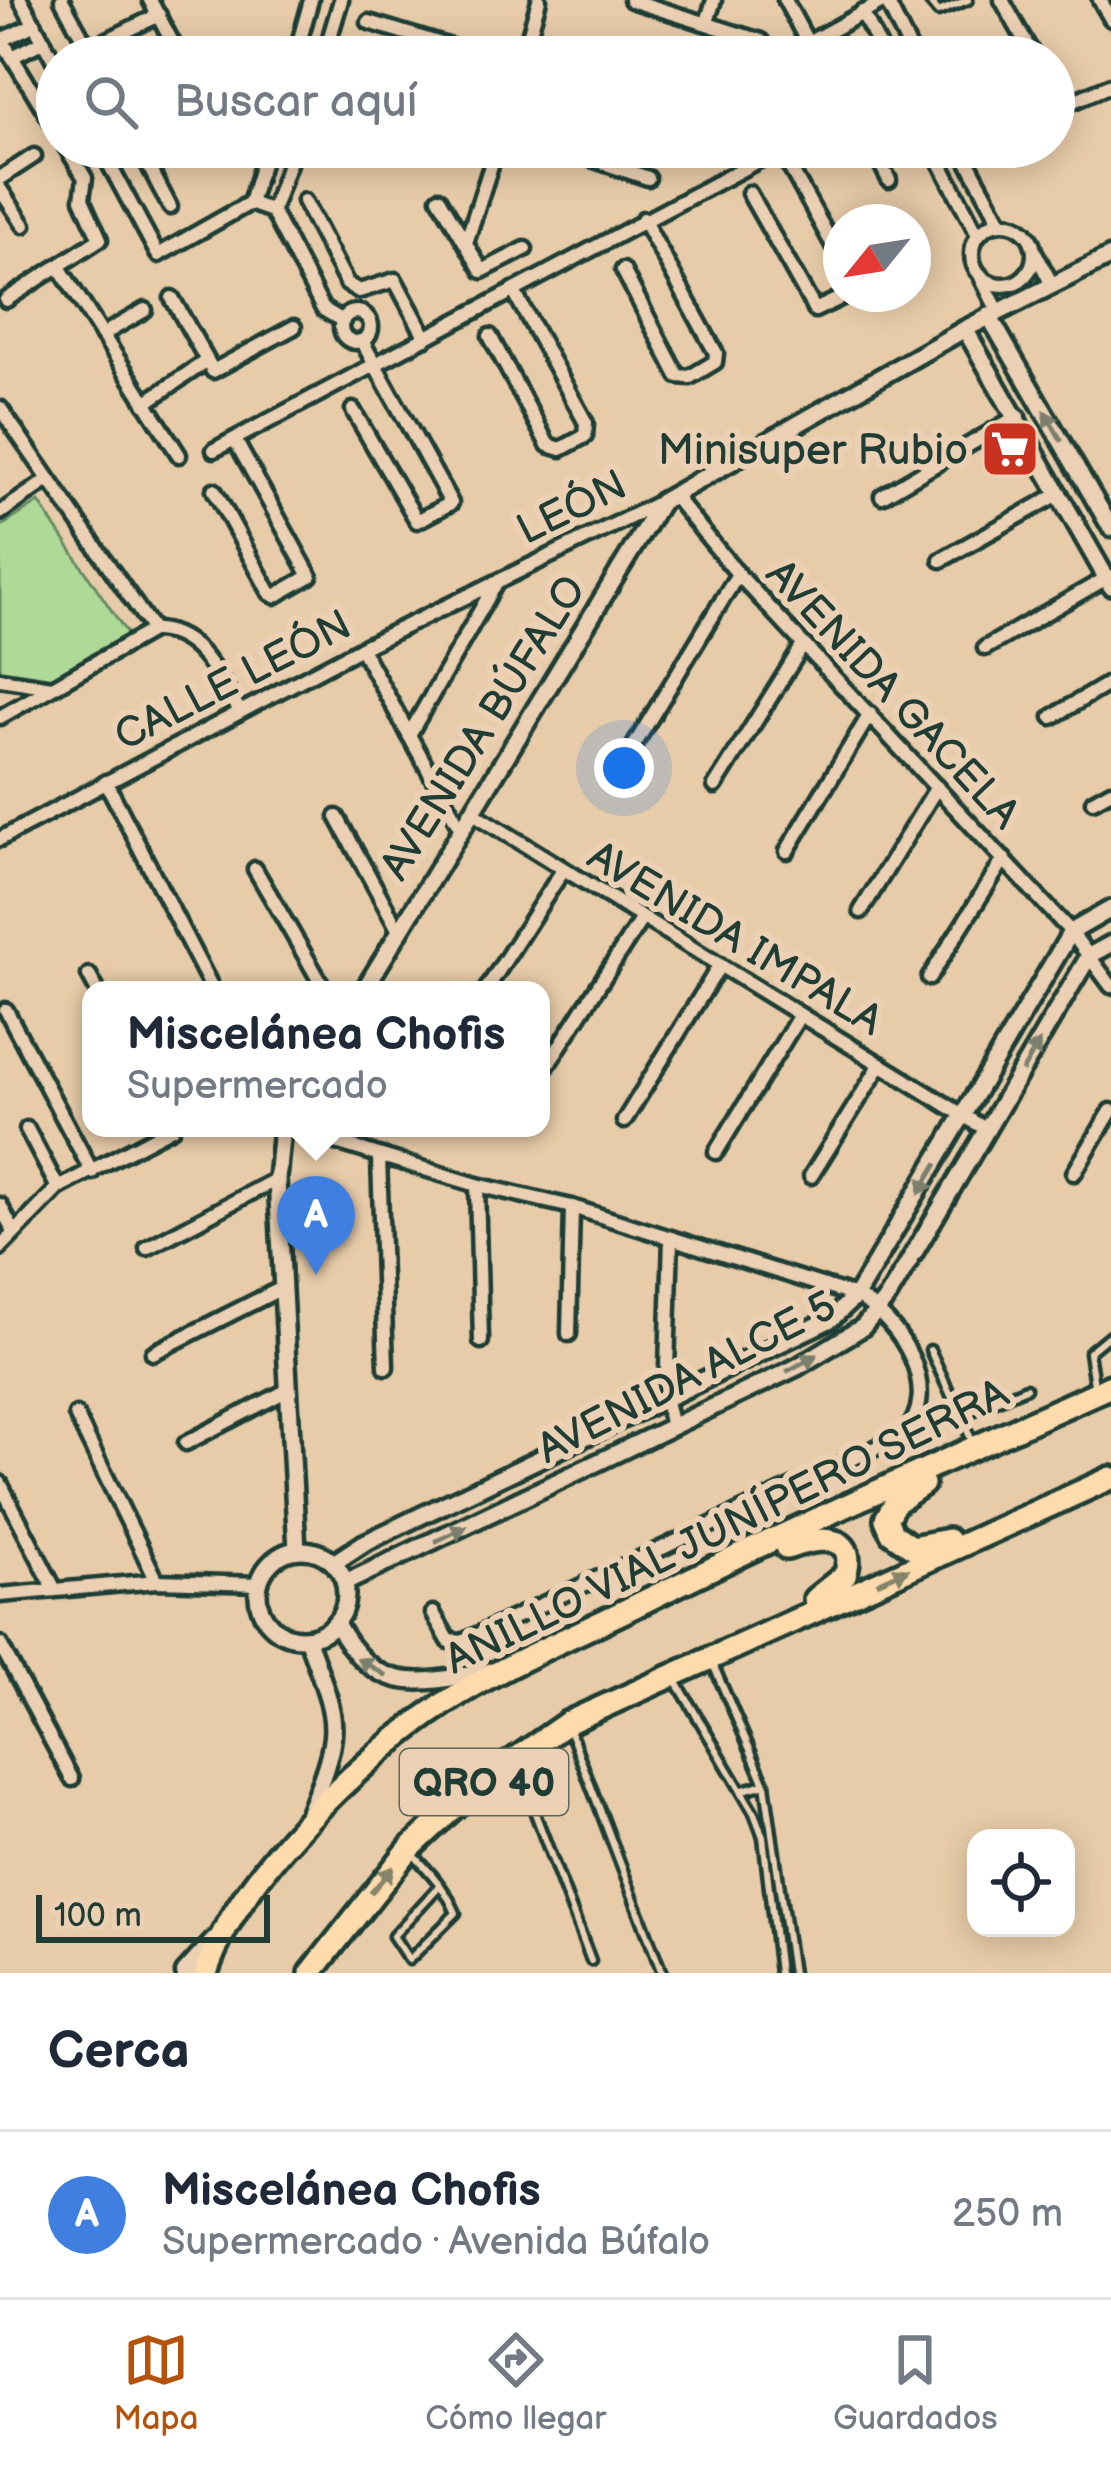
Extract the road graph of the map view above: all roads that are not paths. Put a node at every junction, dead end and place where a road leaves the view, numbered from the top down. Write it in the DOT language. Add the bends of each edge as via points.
graph roads {
  1 [pos="21,0"];
  2 [pos="62,0"];
  3 [pos="150,0"];
  4 [pos="311,0"];
  5 [pos="341,0"];
  6 [pos="539,0"];
  7 [pos="631,0"];
  8 [pos="714,0"];
  9 [pos="785,0"];
  10 [pos="886,0"];
  11 [pos="928,0"];
  12 [pos="968,0"];
  13 [pos="1002,0"];
  14 [pos="1100,0"];
  15 [pos="862,12"];
  16 [pos="159,15"];
  17 [pos="1111,20"];
  18 [pos="369,22"];
  19 [pos="707,22"];
  20 [pos="35,24"];
  21 [pos="41,36"];
  22 [pos="81,36"];
  23 [pos="121,36"];
  24 [pos="170,36"];
  25 [pos="302,36"];
  26 [pos="330,36"];
  27 [pos="415,36"];
  28 [pos="529,36"];
  29 [pos="749,36"];
  30 [pos="800,36"];
  31 [pos="827,36"];
  32 [pos="874,36"];
  33 [pos="904,36"];
  34 [pos="1022,36"];
  35 [pos="1,39"];
  36 [pos="36,45"];
  37 [pos="12,57"];
  38 [pos="1111,85"];
  39 [pos="36,96"];
  40 [pos="1075,103"];
  41 [pos="34,156"];
  42 [pos="79,168"];
  43 [pos="111,168"];
  44 [pos="150,168"];
  45 [pos="261,168"];
  46 [pos="288,168"];
  47 [pos="490,168"];
  48 [pos="618,168"];
  49 [pos="741,168"];
  50 [pos="786,168"];
  51 [pos="883,168"];
  52 [pos="943,168"];
  53 [pos="971,168"];
  54 [pos="0,178"];
  55 [pos="648,178"];
  56 [pos="889,180"];
  57 [pos="0,189"];
  58 [pos="749,193"];
  59 [pos="439,198"];
  60 [pos="304,201"];
  61 [pos="250,203"];
  62 [pos="170,207"];
  63 [pos="272,212"];
  64 [pos="643,219"];
  65 [pos="1001,223"];
  66 [pos="24,225"];
  67 [pos="823,230"];
  68 [pos="978,235"];
  69 [pos="466,243"];
  70 [pos="1033,248"];
  71 [pos="524,249"];
  72 [pos="1111,256"];
  73 [pos="59,268"];
  74 [pos="623,270"];
  75 [pos="980,276"];
  76 [pos="1051,283"];
  77 [pos="513,290"];
  78 [pos="172,298"];
  79 [pos="6,300"];
  80 [pos="823,307"];
  81 [pos="145,310"];
  82 [pos="994,314"];
  83 [pos="343,321"];
  84 [pos="294,327"];
  85 [pos="965,329"];
  86 [pos="102,335"];
  87 [pos="490,336"];
  88 [pos="426,338"];
  89 [pos="362,341"];
  90 [pos="205,362"];
  91 [pos="375,363"];
  92 [pos="146,403"];
  93 [pos="0,408"];
  94 [pos="353,410"];
  95 [pos="1018,416"];
  96 [pos="235,440"];
  97 [pos="214,450"];
  98 [pos="179,455"];
  99 [pos="48,480"];
  100 [pos="214,490"];
  101 [pos="1060,493"];
  102 [pos="882,496"];
  103 [pos="667,498"];
  104 [pos="0,513"];
  105 [pos="1111,527"];
  106 [pos="940,560"];
  107 [pos="738,574"];
  108 [pos="1110,580"];
  109 [pos="497,583"];
  110 [pos="153,631"];
  111 [pos="802,645"];
  112 [pos="362,648"];
  113 [pos="985,648"];
  114 [pos="0,679"];
  115 [pos="1111,682"];
  116 [pos="52,687"];
  117 [pos="240,711"];
  118 [pos="870,714"];
  119 [pos="0,717"];
  120 [pos="1052,717"];
  121 [pos="409,735"];
  122 [pos="615,777"];
  123 [pos="106,782"];
  124 [pos="716,786"];
  125 [pos="937,787"];
  126 [pos="1111,790"];
  127 [pos="1093,800"];
  128 [pos="473,813"];
  129 [pos="337,817"];
  130 [pos="462,831"];
  131 [pos="0,839"];
  132 [pos="787,851"];
  133 [pos="1004,859"];
  134 [pos="255,869"];
  135 [pos="563,870"];
  136 [pos="1111,909"];
  137 [pos="861,911"];
  138 [pos="642,918"];
  139 [pos="398,932"];
  140 [pos="1071,932"];
  141 [pos="1111,944"];
  142 [pos="1089,956"];
  143 [pos="720,965"];
  144 [pos="88,975"];
  145 [pos="929,978"];
  146 [pos="92,981"];
  147 [pos="208,981"];
  148 [pos="320,981"];
  149 [pos="369,981"];
  150 [pos="492,981"];
  151 [pos="1111,986"];
  152 [pos="6,1010"];
  153 [pos="800,1015"];
  154 [pos="550,1061"];
  155 [pos="880,1064"];
  156 [pos="1111,1111"];
  157 [pos="966,1116"];
  158 [pos="624,1121"];
  159 [pos="27,1129"];
  160 [pos="987,1130"];
  161 [pos="156,1137"];
  162 [pos="284,1137"];
  163 [pos="315,1137"];
  164 [pos="716,1153"];
  165 [pos="379,1157"];
  166 [pos="92,1172"];
  167 [pos="1074,1173"];
  168 [pos="811,1176"];
  169 [pos="277,1179"];
  170 [pos="477,1186"];
  171 [pos="58,1188"];
  172 [pos="0,1205"];
  173 [pos="572,1207"];
  174 [pos="14,1232"];
  175 [pos="671,1238"];
  176 [pos="0,1248"];
  177 [pos="146,1248"];
  178 [pos="282,1288"];
  179 [pos="856,1296"];
  180 [pos="880,1309"];
  181 [pos="569,1334"];
  182 [pos="1111,1334"];
  183 [pos="481,1341"];
  184 [pos="930,1350"];
  185 [pos="153,1352"];
  186 [pos="386,1367"];
  187 [pos="1026,1388"];
  188 [pos="1103,1389"];
  189 [pos="286,1391"];
  190 [pos="666,1400"];
  191 [pos="1055,1411"];
  192 [pos="76,1415"];
  193 [pos="962,1416"];
  194 [pos="672,1427"];
  195 [pos="186,1443"];
  196 [pos="975,1447"];
  197 [pos="1111,1478"];
  198 [pos="0,1483"];
  199 [pos="1057,1502"];
  200 [pos="297,1550"];
  201 [pos="335,1562"];
  202 [pos="157,1581"];
  203 [pos="682,1582"];
  204 [pos="345,1583"];
  205 [pos="259,1584"];
  206 [pos="54,1588"];
  207 [pos="0,1595"];
  208 [pos="433,1613"];
  209 [pos="336,1623"];
  210 [pos="307,1638"];
  211 [pos="0,1644"];
  212 [pos="710,1659"];
  213 [pos="510,1667"];
  214 [pos="673,1676"];
  215 [pos="567,1723"];
  216 [pos="514,1759"];
  217 [pos="72,1779"];
  218 [pos="765,1784"];
  219 [pos="743,1790"];
  220 [pos="304,1824"];
  221 [pos="409,1850"];
  222 [pos="440,1885"];
  223 [pos="228,1928"];
  224 [pos="788,1935"];
  225 [pos="774,1937"];
  226 [pos="591,1961"];
  227 [pos="186,1973"];
  228 [pos="206,1973"];
  229 [pos="311,1973"];
  230 [pos="662,1973"];
  231 [pos="778,1973"];
  232 [pos="792,1973"];
  1 -- 20 [label="street"];
  2 -- 22 [label="street"];
  3 -- 16 [label="street"];
  4 -- 25 [label="street"];
  5 -- 26 [label="street"];
  6 -- 28 [label="street"];
  7 -- 19 [label="street"];
  8 -- 19 [label="street"];
  9 -- 30 [label="street"];
  10 -- 15 [label="street"];
  10 -- 33 [label="street"];
  11 -- 12 [label="lane" via="938,12"];
  13 -- 34 [label="street"];
  14 -- 17 [label="street"];
  15 -- 31 [label="street"];
  15 -- 32 [label="street"];
  16 -- 23 [label="street"];
  16 -- 24 [label="street"];
  18 -- 27 [label="street"];
  19 -- 29 [label="street"];
  20 -- 21 [label="street"];
  20 -- 35 [label="street"];
  35 -- 37 [label="street"];
  36 -- 37 [label="street"];
  37 -- 39 [label="street"];
  38 -- 40 [label="street"];
  41 -- 54 [label="street"];
  42 -- 73 [label="street" via="82,199 101,232"];
  43 -- 61 [label="street" via="158,255"];
  44 -- 62 [label="street"];
  45 -- 61 [label="street"];
  46 -- 63 [label="street"];
  47 -- 69 [label="street"];
  48 -- 55 [label="street"];
  49 -- 64 [label="street"];
  50 -- 67 [label="street"];
  51 -- 56 [label="street"];
  52 -- 68 [label="street"];
  53 -- 65 [label="street"];
  57 -- 66 [label="street"];
  58 -- 80 [label="street" via="811,306"];
  59 -- 69 [label="street"];
  60 -- 88 [label="street" via="347,284 359,291 395,280"];
  61 -- 63 [label="street"];
  63 -- 83 [label="street" via="323,309"];
  64 -- 74 [label="street" via="715,362 678,376"];
  64 -- 77 [label="street"];
  65 -- 68 [label="street"];
  65 -- 70 [label="street" via="1025,232"];
  68 -- 75 [label="street" via="972,260"];
  69 -- 71 [label="street" via="482,271"];
  70 -- 75 [label="street" via="1021,280 1004,286"];
  70 -- 76 [label="street"];
  72 -- 76 [label="street, LEÓN"];
  73 -- 79 [label="street"];
  73 -- 86 [label="street"];
  75 -- 82 [label="street"];
  76 -- 82 [label="street, LEÓN"];
  77 -- 87 [label="street" via="586,423 584,436 561,449 548,446"];
  77 -- 88 [label="street"];
  78 -- 90 [label="street"];
  81 -- 86 [label="street"];
  82 -- 85 [label="street, LEÓN"];
  105 -- 82 [label="street, one-way"];
  83 -- 89 [label="street" via="346,337"];
  83 -- 89 [label="street" via="351,313 367,317 370,333"];
  84 -- 90 [label="street" via="216,370"];
  85 -- 95 [label="street"];
  85 -- 103 [label="street, LEÓN"];
  86 -- 92 [label="street"];
  88 -- 91 [label="street"];
  89 -- 91 [label="street"];
  90 -- 92 [label="street"];
  91 -- 94 [label="street" via="451,502 416,521"];
  91 -- 96 [label="street"];
  92 -- 98 [label="street"];
  93 -- 99 [label="street"];
  95 -- 101 [label="street"];
  95 -- 102 [label="street"];
  96 -- 97 [label="street"];
  96 -- 100 [label="street" via="310,576 269,592"];
  99 -- 104 [label="street"];
  99 -- 110 [label="street"];
  101 -- 106 [label="street"];
  101 -- 108 [label="street"];
  103 -- 107 [label="street, AVENIDA GACELA"];
  103 -- 109 [label="street, LEÓN"];
  103 -- 128 [label="street, AVENIDA BÚFALO"];
  107 -- 111 [label="street, AVENIDA GACELA"];
  107 -- 122 [label="street"];
  108 -- 113 [label="street"];
  109 -- 112 [label="street, CALLE LEÓN"];
  109 -- 121 [label="street"];
  110 -- 116 [label="street"];
  110 -- 117 [label="street" via="197,647"];
  111 -- 118 [label="street, AVENIDA GACELA"];
  111 -- 124 [label="street"];
  112 -- 117 [label="street, CALLE LEÓN"];
  112 -- 121 [label="street"];
  114 -- 116 [label="street"];
  115 -- 120 [label="street"];
  116 -- 119 [label="street"];
  117 -- 123 [label="street, CALLE LEÓN"];
  118 -- 125 [label="street, AVENIDA GACELA"];
  118 -- 132 [label="street"];
  121 -- 130 [label="street"];
  123 -- 131 [label="street, CALLE LEÓN"];
  123 -- 147 [label="street"];
  125 -- 133 [label="street, AVENIDA GACELA"];
  125 -- 137 [label="street"];
  126 -- 127 [label="street"];
  128 -- 130 [label="street, AVENIDA BÚFALO"];
  128 -- 135 [label="street, AVENIDA IMPALA"];
  129 -- 139 [label="street"];
  130 -- 139 [label="street, AVENIDA BÚFALO"];
  133 -- 140 [label="street, AVENIDA GACELA"];
  133 -- 145 [label="street"];
  134 -- 148 [label="street"];
  135 -- 138 [label="street, AVENIDA IMPALA"];
  135 -- 150 [label="street"];
  136 -- 140 [label="street"];
  138 -- 143 [label="street, AVENIDA IMPALA"];
  138 -- 154 [label="street"];
  139 -- 149 [label="street, AVENIDA BÚFALO"];
  140 -- 142 [label="street, AVENIDA GACELA"];
  140 -- 157 [label="street, AVENIDA ALCE 5"];
  141 -- 142 [label="street"];
  142 -- 151 [label="street, AVENIDA GACELA"];
  160 -- 142 [label="street, AVENIDA ALCE 5, one-way"];
  143 -- 153 [label="street, AVENIDA IMPALA"];
  143 -- 158 [label="street"];
  144 -- 146 [label="street"];
  152 -- 166 [label="street"];
  153 -- 155 [label="street, AVENIDA IMPALA"];
  153 -- 164 [label="street"];
  155 -- 157 [label="street, AVENIDA IMPALA"];
  155 -- 168 [label="street"];
  156 -- 167 [label="street"];
  157 -- 160 [label="street, AVENIDA IMPALA"];
  157 -- 179 [label="street, AVENIDA ALCE 5, one-way"];
  159 -- 171 [label="street"];
  160 -- 180 [label="street, AVENIDA ALCE 5"];
  161 -- 166 [label="street"];
  162 -- 169 [label="street"];
  163 -- 165 [label="street"];
  165 -- 170 [label="street"];
  165 -- 186 [label="street"];
  166 -- 171 [label="street"];
  169 -- 177 [label="street"];
  169 -- 178 [label="street"];
  170 -- 173 [label="street"];
  170 -- 183 [label="street"];
  171 -- 174 [label="street"];
  172 -- 174 [label="street"];
  173 -- 175 [label="street"];
  173 -- 181 [label="street"];
  174 -- 176 [label="street"];
  175 -- 179 [label="street"];
  175 -- 190 [label="street"];
  178 -- 185 [label="street"];
  178 -- 189 [label="street"];
  179 -- 180 [label="street"];
  179 -- 190 [label="street, AVENIDA ALCE 5" via="831,1318"];
  194 -- 180 [label="street, AVENIDA ALCE 5, one-way" via="797,1366"];
  180 -- 208 [label="street" via="923,1392 917,1421 903,1435 462,1642 449,1641"];
  182 -- 188 [label="lane" via="1090,1352"];
  184 -- 193 [label="lane"];
  187 -- 193 [label="lane"];
  188 -- 191 [label="highway, ANILLO VIAL JUNÍPERO SERRA / QRO 40"];
  189 -- 195 [label="street"];
  189 -- 200 [label="street"];
  190 -- 194 [label="street"];
  190 -- 201 [label="street, AVENIDA ALCE 5"];
  191 -- 196 [label="highway, ANILLO VIAL JUNÍPERO SERRA / QRO 40"];
  191 -- 199 [label="highway" via="904,1495 886,1520 899,1540 922,1547"];
  192 -- 202 [label="street"];
  193 -- 196 [label="lane"];
  204 -- 194 [label="street, AVENIDA ALCE 5, one-way"];
  196 -- 203 [label="highway, ANILLO VIAL JUNÍPERO SERRA / QRO 40"];
  197 -- 199 [label="highway, QRO 40"];
  198 -- 206 [label="street"];
  212 -- 199 [label="highway, QRO 40, one-way"];
  200 -- 201 [label="street"];
  200 -- 205 [label="street" via="280,1556"];
  201 -- 204 [label="street"];
  202 -- 205 [label="street"];
  202 -- 206 [label="street"];
  203 -- 212 [label="highway" via="817,1536 845,1551 839,1584"];
  203 -- 213 [label="highway, ANILLO VIAL JUNÍPERO SERRA / QRO 40"];
  204 -- 209 [label="street"];
  205 -- 210 [label="street" via="264,1617"];
  206 -- 207 [label="street"];
  209 -- 210 [label="street"];
  213 -- 209 [label="street, one-way" via="456,1678 383,1676 357,1661"];
  210 -- 220 [label="street" via="335,1726"];
  211 -- 217 [label="street"];
  212 -- 214 [label="highway, QRO 40"];
  212 -- 218 [label="lane"];
  213 -- 220 [label="highway, ANILLO VIAL JUNÍPERO SERRA / QRO 40" via="356,1771"];
  214 -- 215 [label="highway, QRO 40"];
  214 -- 219 [label="lane"];
  215 -- 216 [label="highway, QRO 40"];
  215 -- 230 [label="lane"];
  216 -- 221 [label="highway, QRO 40"];
  216 -- 226 [label="lane"];
  218 -- 219 [label="lane"];
  218 -- 224 [label="lane"];
  219 -- 225 [label="lane" via="763,1837"];
  220 -- 223 [label="highway, ANILLO VIAL JUNÍPERO SERRA / QRO 40"];
  221 -- 222 [label="lane"];
  229 -- 221 [label="highway, QRO 40, one-way"];
  222 -- 222 [label="lane" via="454,1918 409,1960 393,1936"];
  223 -- 227 [label="main road"];
  223 -- 228 [label="highway, ANILLO VIAL JUNÍPERO SERRA / QRO 40"];
  224 -- 225 [label="lane"];
  224 -- 232 [label="lane"];
  225 -- 231 [label="lane"];
}
